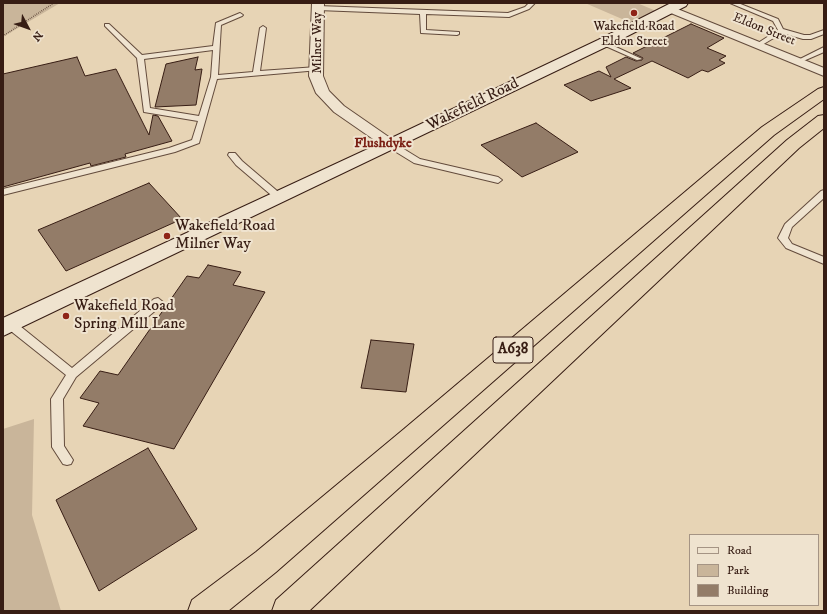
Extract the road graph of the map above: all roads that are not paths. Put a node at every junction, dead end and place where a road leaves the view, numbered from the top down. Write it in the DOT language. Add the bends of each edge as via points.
graph roads {
  1 [pos="393,3"];
  2 [pos="532,3"];
  3 [pos="733,3"];
  4 [pos="318,6"];
  5 [pos="676,6"];
  6 [pos="392,11"];
  7 [pos="422,12"];
  8 [pos="240,15"];
  9 [pos="107,25"];
  10 [pos="263,28"];
  11 [pos="781,31"];
  12 [pos="824,32"];
  13 [pos="457,33"];
  14 [pos="603,43"];
  15 [pos="760,44"];
  16 [pos="217,47"];
  17 [pos="824,49"];
  18 [pos="140,58"];
  19 [pos="639,59"];
  20 [pos="789,59"];
  21 [pos="317,69"];
  22 [pos="824,72"];
  23 [pos="256,74"];
  24 [pos="214,76"];
  25 [pos="824,92"];
  26 [pos="202,119"];
  27 [pos="824,120"];
  28 [pos="391,145"];
  29 [pos="232,155"];
  30 [pos="498,180"];
  31 [pos="3,192"];
  32 [pos="824,193"];
  33 [pos="280,198"];
  34 [pos="824,261"];
  35 [pos="158,302"];
  36 [pos="7,326"];
  37 [pos="72,374"];
  38 [pos="67,460"];
  39 [pos="203,611"];
  40 [pos="287,611"];
  1 -- 6 [label="lane"];
  2 -- 7 [label="lane" via="527,8 509,14"];
  3 -- 11 [label="lane" via="776,20"];
  4 -- 6 [label="lane"];
  4 -- 21 [label="street, Milner Way"];
  5 -- 14 [label="main road, Wakefield Road"];
  5 -- 15 [label="street, Eldon Street"];
  6 -- 7 [label="lane"];
  7 -- 13 [label="lane" via="423,32"];
  8 -- 16 [label="lane" via="218,24"];
  9 -- 18 [label="lane"];
  10 -- 23 [label="lane"];
  11 -- 12 [label="lane" via="811,37"];
  11 -- 15 [label="lane"];
  14 -- 19 [label="lane"];
  14 -- 28 [label="main road, Wakefield Road"];
  15 -- 20 [label="street, Eldon Street"];
  16 -- 18 [label="lane"];
  16 -- 24 [label="lane"];
  17 -- 20 [label="lane"];
  18 -- 26 [label="lane" via="147,110"];
  20 -- 22 [label="street, Eldon Street"];
  21 -- 23 [label="lane"];
  21 -- 28 [label="street, Milner Way" via="316,76 323,93 338,109"];
  23 -- 24 [label="lane"];
  24 -- 26 [label="lane"];
  25 -- 39 [label="highway, A638" via="768,131 325,512"];
  26 -- 31 [label="lane" via="196,141 172,150"];
  27 -- 40 [label="highway, A638" via="793,144"];
  28 -- 30 [label="lane" via="418,161"];
  28 -- 33 [label="main road, Wakefield Road"];
  29 -- 33 [label="lane"];
  32 -- 34 [label="lane" via="788,226 783,238 789,246"];
  33 -- 36 [label="main road, Wakefield Road"];
  35 -- 37 [label="lane"];
  36 -- 37 [label="lane"];
  37 -- 38 [label="lane" via="57,399 58,447"];
}
